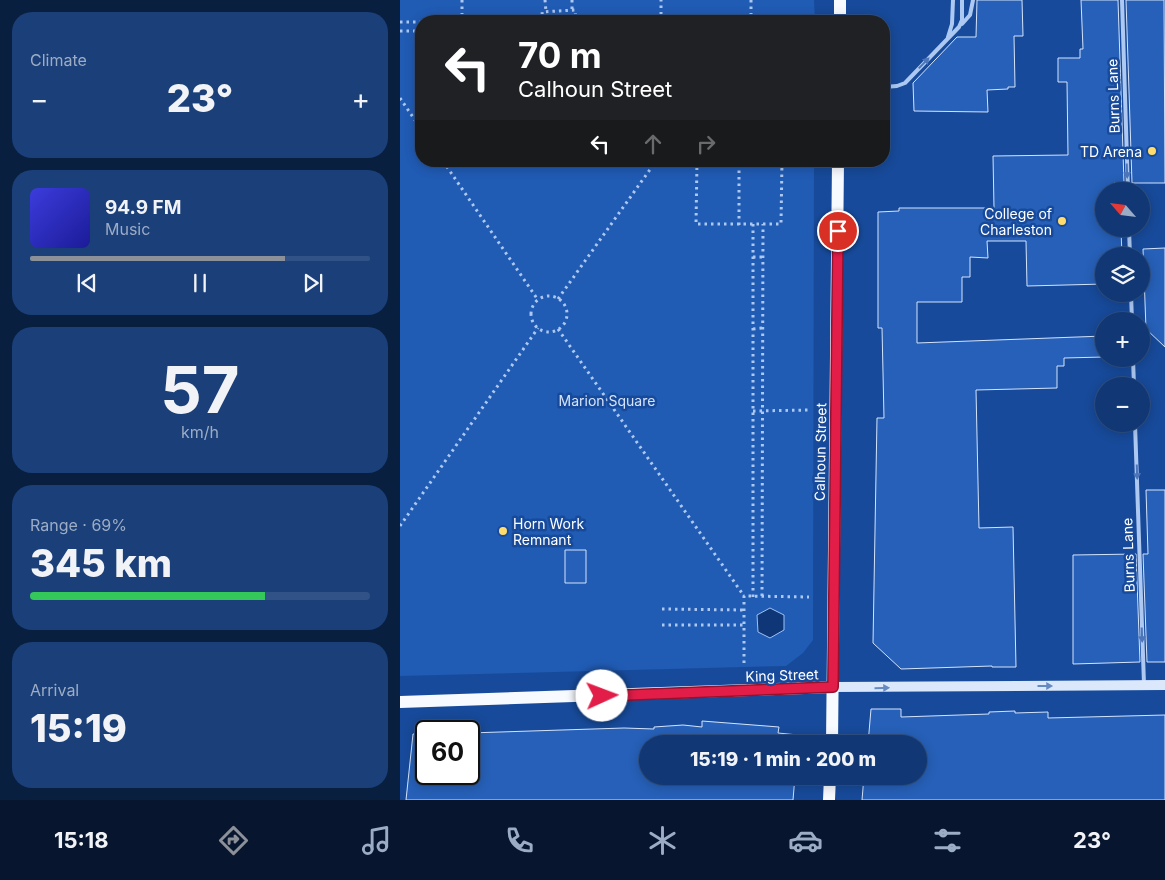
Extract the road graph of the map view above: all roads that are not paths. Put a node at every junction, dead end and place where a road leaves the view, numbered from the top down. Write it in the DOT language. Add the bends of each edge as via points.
graph roads {
  1 [pos="840,0"];
  2 [pos="953,0"];
  3 [pos="962,0"];
  4 [pos="972,0"];
  5 [pos="1122,0"];
  6 [pos="840,15"];
  7 [pos="958,27"];
  8 [pos="947,39"];
  9 [pos="890,87"];
  10 [pos="838,167"];
  11 [pos="1128,182"];
  12 [pos="1135,432"];
  13 [pos="1165,685"];
  14 [pos="1144,686"];
  15 [pos="833,687"];
  16 [pos="400,702"];
  17 [pos="832,735"];
  18 [pos="830,785"];
  19 [pos="829,800"];
  1 -- 6 [label="main road"];
  2 -- 8 [label="lane" via="952,24"];
  3 -- 7 [label="lane" via="962,20"];
  4 -- 7 [label="lane" via="970,15"];
  5 -- 11 [label="lane, Burns Lane, one-way"];
  7 -- 8 [label="lane"];
  9 -- 8 [label="lane, one-way" via="905,83"];
  10 -- 15 [label="main road, Calhoun Street"];
  12 -- 14 [label="lane, Burns Lane, one-way"];
  13 -- 14 [label="street, King Street"];
  15 -- 14 [label="street, King Street, one-way"];
  15 -- 16 [label="main road, King Street"];
  15 -- 17 [label="main road, Calhoun Street"];
  18 -- 19 [label="main road"];
}
